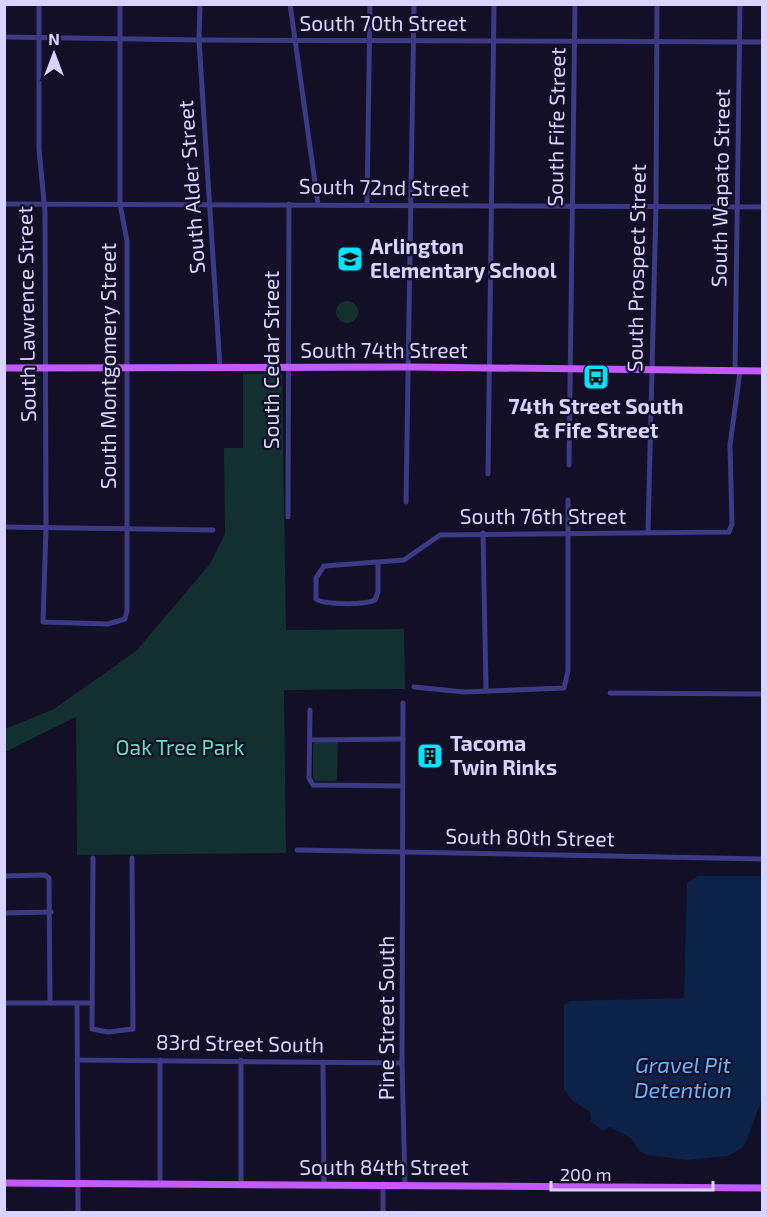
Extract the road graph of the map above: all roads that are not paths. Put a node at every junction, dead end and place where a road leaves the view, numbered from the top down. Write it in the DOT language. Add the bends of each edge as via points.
graph roads {
  1 [pos="39,4"];
  2 [pos="120,4"];
  3 [pos="200,4"];
  4 [pos="290,4"];
  5 [pos="370,4"];
  6 [pos="414,4"];
  7 [pos="494,4"];
  8 [pos="575,4"];
  9 [pos="657,4"];
  10 [pos="740,4"];
  11 [pos="4,37"];
  12 [pos="39,37"];
  13 [pos="120,38"];
  14 [pos="369,39"];
  15 [pos="199,40"];
  16 [pos="294,40"];
  17 [pos="414,40"];
  18 [pos="493,40"];
  19 [pos="574,41"];
  20 [pos="657,42"];
  21 [pos="740,42"];
  22 [pos="762,42"];
  23 [pos="4,204"];
  24 [pos="43,204"];
  25 [pos="120,204"];
  26 [pos="289,204"];
  27 [pos="318,204"];
  28 [pos="210,205"];
  29 [pos="367,205"];
  30 [pos="412,205"];
  31 [pos="491,206"];
  32 [pos="572,206"];
  33 [pos="656,206"];
  34 [pos="737,207"];
  35 [pos="762,207"];
  36 [pos="220,367"];
  37 [pos="289,367"];
  38 [pos="410,367"];
  39 [pos="4,368"];
  40 [pos="46,368"];
  41 [pos="127,368"];
  42 [pos="490,368"];
  43 [pos="570,369"];
  44 [pos="651,370"];
  45 [pos="738,371"];
  46 [pos="762,371"];
  47 [pos="569,465"];
  48 [pos="488,474"];
  49 [pos="568,500"];
  50 [pos="406,502"];
  51 [pos="288,517"];
  52 [pos="4,527"];
  53 [pos="46,528"];
  54 [pos="127,530"];
  55 [pos="213,530"];
  56 [pos="732,530"];
  57 [pos="568,532"];
  58 [pos="483,533"];
  59 [pos="648,533"];
  60 [pos="378,562"];
  61 [pos="125,619"];
  62 [pos="414,687"];
  63 [pos="486,689"];
  64 [pos="610,693"];
  65 [pos="762,694"];
  66 [pos="403,703"];
  67 [pos="310,710"];
  68 [pos="403,739"];
  69 [pos="310,740"];
  70 [pos="403,786"];
  71 [pos="297,850"];
  72 [pos="402,851"];
  73 [pos="93,858"];
  74 [pos="132,858"];
  75 [pos="762,859"];
  76 [pos="4,876"];
  77 [pos="51,912"];
  78 [pos="4,913"];
  79 [pos="50,1003"];
  80 [pos="77,1003"];
  81 [pos="91,1003"];
  82 [pos="4,1004"];
  83 [pos="78,1060"];
  84 [pos="160,1060"];
  85 [pos="241,1060"];
  86 [pos="323,1062"];
  87 [pos="402,1062"];
  88 [pos="4,1183"];
  89 [pos="78,1183"];
  90 [pos="160,1183"];
  91 [pos="241,1184"];
  92 [pos="324,1184"];
  93 [pos="383,1184"];
  94 [pos="405,1184"];
  95 [pos="762,1188"];
  96 [pos="78,1212"];
  97 [pos="383,1212"];
  1 -- 12 [label="street, South Lawrence Street"];
  2 -- 13 [label="street, South Montgomery Street"];
  3 -- 15 [label="street, South Alder Street"];
  4 -- 16 [label="street"];
  5 -- 14 [label="street"];
  6 -- 17 [label="street"];
  7 -- 18 [label="street"];
  8 -- 19 [label="street, South Fife Street"];
  9 -- 20 [label="street, South Prospect Street"];
  10 -- 21 [label="street, South Wapato Street"];
  11 -- 12 [label="street, South 70th Street"];
  12 -- 13 [label="street, South 70th Street"];
  12 -- 24 [label="street, South Lawrence Street"];
  13 -- 15 [label="street, South 70th Street"];
  13 -- 25 [label="street, South Montgomery Street"];
  14 -- 16 [label="street, South 70th Street"];
  14 -- 17 [label="street, South 70th Street"];
  14 -- 29 [label="street"];
  15 -- 16 [label="street, South 70th Street"];
  15 -- 28 [label="street, South Alder Street"];
  16 -- 27 [label="street"];
  17 -- 18 [label="street, South 70th Street"];
  17 -- 30 [label="street"];
  18 -- 19 [label="street, South 70th Street"];
  18 -- 31 [label="street"];
  19 -- 20 [label="street, South 70th Street"];
  19 -- 32 [label="street, South Fife Street"];
  20 -- 21 [label="street, South 70th Street"];
  20 -- 33 [label="street, South Prospect Street"];
  21 -- 22 [label="street, South 70th Street"];
  21 -- 34 [label="street, South Wapato Street"];
  23 -- 24 [label="street, South 72nd Street"];
  24 -- 25 [label="street, South 72nd Street"];
  24 -- 40 [label="street, South Lawrence Street"];
  25 -- 28 [label="street, South 72nd Street"];
  25 -- 41 [label="street, South Montgomery Street" via="127,241"];
  26 -- 27 [label="street, South 72nd Street"];
  26 -- 28 [label="street, South 72nd Street"];
  26 -- 37 [label="street, South Cedar Street"];
  27 -- 29 [label="street, South 72nd Street"];
  28 -- 36 [label="street, South Alder Street"];
  29 -- 30 [label="street, South 72nd Street"];
  30 -- 31 [label="street, South 72nd Street"];
  30 -- 38 [label="street"];
  31 -- 32 [label="street, South 72nd Street"];
  31 -- 42 [label="street"];
  32 -- 33 [label="street, South 72nd Street"];
  32 -- 43 [label="street, South Fife Street"];
  33 -- 34 [label="street, South 72nd Street"];
  33 -- 44 [label="street, South Prospect Street"];
  34 -- 35 [label="street, South 72nd Street"];
  34 -- 45 [label="street, South Wapato Street"];
  36 -- 37 [label="main road, South 74th Street"];
  36 -- 41 [label="main road, South 74th Street"];
  37 -- 38 [label="main road, South 74th Street"];
  37 -- 51 [label="street, South Cedar Street"];
  38 -- 42 [label="main road, South 74th Street"];
  38 -- 50 [label="street"];
  39 -- 40 [label="main road, South 74th Street"];
  40 -- 41 [label="main road, South 74th Street"];
  40 -- 53 [label="street, South Lawrence Street"];
  41 -- 54 [label="street, South Montgomery Street"];
  42 -- 43 [label="main road, South 74th Street"];
  42 -- 48 [label="street"];
  43 -- 44 [label="main road, South 74th Street"];
  43 -- 47 [label="street, South Fife Street"];
  44 -- 45 [label="main road, South 74th Street"];
  44 -- 59 [label="street, South Prospect Street"];
  45 -- 46 [label="main road, South 74th Street"];
  45 -- 56 [label="street, South Wapato Street" via="730,445"];
  49 -- 57 [label="street"];
  52 -- 53 [label="street"];
  53 -- 54 [label="street"];
  53 -- 61 [label="street, South Lawrence Street" via="43,622 108,624"];
  54 -- 55 [label="street"];
  54 -- 61 [label="street, South Montgomery Street"];
  56 -- 59 [label="street, South 76th Street"];
  57 -- 58 [label="street, South 76th Street"];
  57 -- 59 [label="street, South 76th Street"];
  57 -- 63 [label="street" via="566,684 561,689"];
  58 -- 60 [label="street, South 76th Street" via="440,535 404,560"];
  58 -- 63 [label="street"];
  60 -- 60 [label="street, South 76th Street" via="324,566 316,578 316,597 320,602 375,600"];
  62 -- 63 [label="street" via="465,692"];
  64 -- 65 [label="street"];
  66 -- 68 [label="street, Pine Street South"];
  67 -- 69 [label="street"];
  68 -- 69 [label="street"];
  68 -- 70 [label="street, Pine Street South"];
  69 -- 70 [label="street" via="311,783 316,786"];
  70 -- 72 [label="street, Pine Street South"];
  71 -- 72 [label="street, South 80th Street"];
  72 -- 75 [label="street, South 80th Street"];
  72 -- 87 [label="street, Pine Street South"];
  73 -- 81 [label="street"];
  74 -- 81 [label="street" via="134,1029 95,1032"];
  76 -- 77 [label="street" via="48,876"];
  77 -- 78 [label="street"];
  77 -- 79 [label="street"];
  79 -- 80 [label="street"];
  79 -- 82 [label="street"];
  80 -- 81 [label="street"];
  80 -- 83 [label="street"];
  83 -- 84 [label="street, 83rd Street South"];
  83 -- 89 [label="street"];
  84 -- 85 [label="street, 83rd Street South"];
  84 -- 90 [label="street"];
  85 -- 86 [label="street, 83rd Street South"];
  85 -- 91 [label="street"];
  86 -- 87 [label="street, 83rd Street South"];
  86 -- 92 [label="street"];
  87 -- 94 [label="street, Pine Street South"];
  88 -- 89 [label="main road, South 84th Street"];
  89 -- 90 [label="main road, South 84th Street"];
  89 -- 96 [label="street"];
  90 -- 91 [label="main road, South 84th Street"];
  91 -- 92 [label="main road, South 84th Street"];
  92 -- 93 [label="main road, South 84th Street"];
  93 -- 94 [label="main road, South 84th Street"];
  93 -- 97 [label="street"];
  94 -- 95 [label="main road, South 84th Street"];
}
